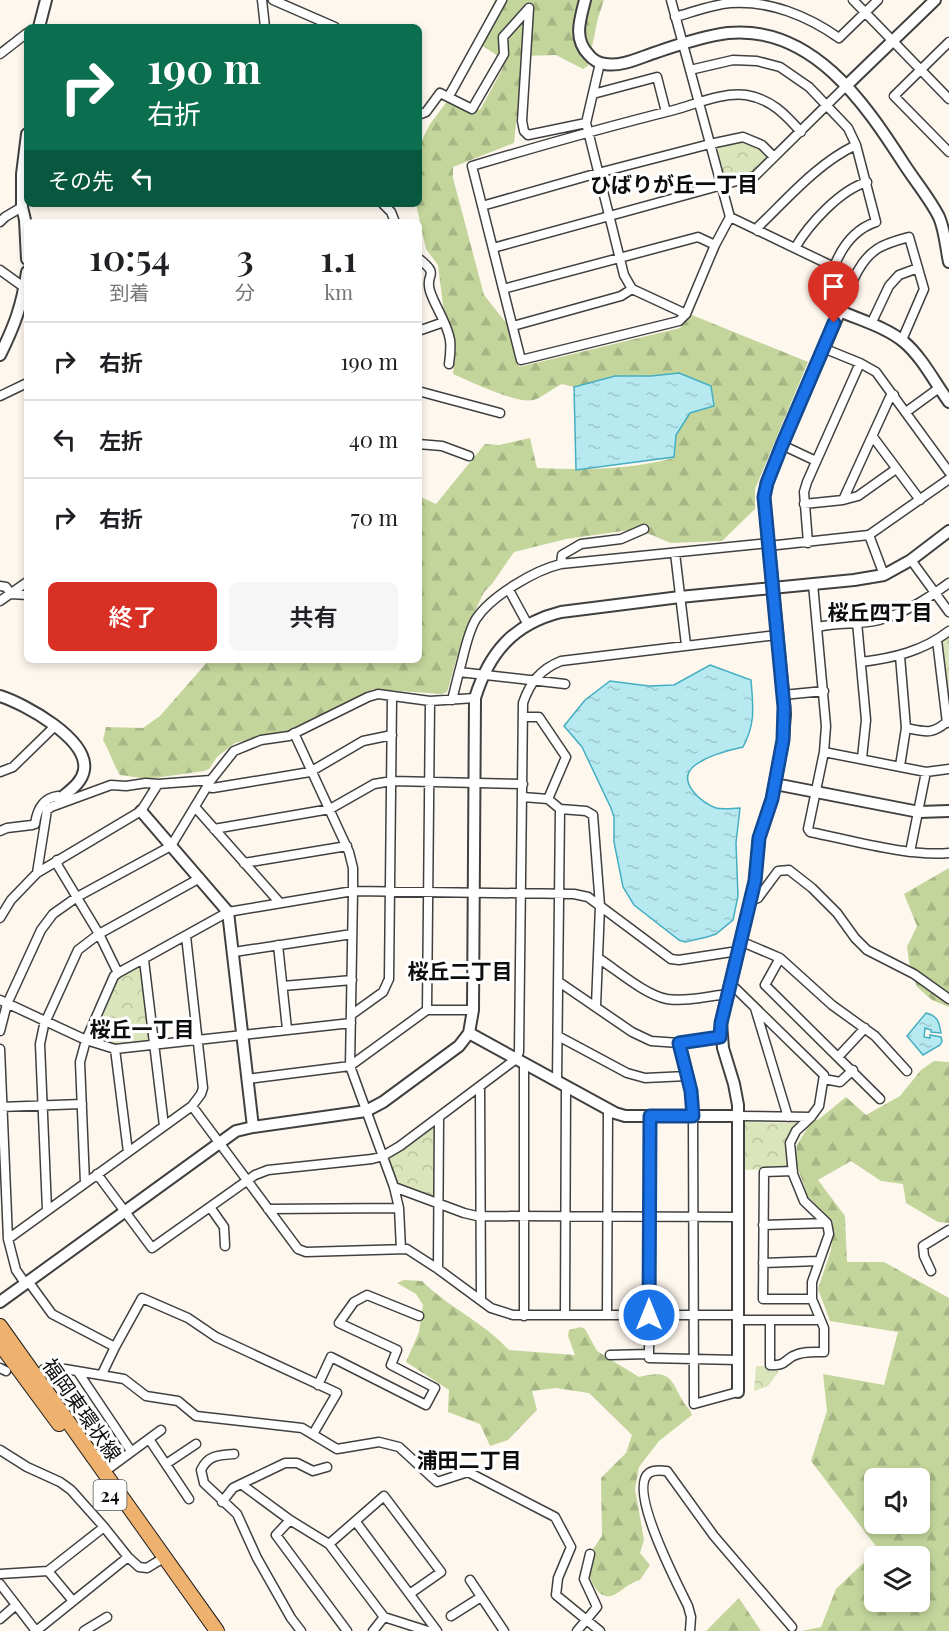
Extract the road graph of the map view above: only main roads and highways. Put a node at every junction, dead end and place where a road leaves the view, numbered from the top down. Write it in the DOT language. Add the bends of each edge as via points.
graph roads {
  1 [pos="0,1326"];
  2 [pos="0,1344"];
  3 [pos="161,1559"];
  4 [pos="207,1631"];
  5 [pos="217,1631"];
  1 -- 3 [label="main road, 福岡東環状線 / 24"];
  2 -- 3 [label="main road, 福岡東環状線 / 24"];
  3 -- 4 [label="main road, 福岡東環状線 / 24"];
  3 -- 5 [label="main road, 福岡東環状線 / 24"];
}
